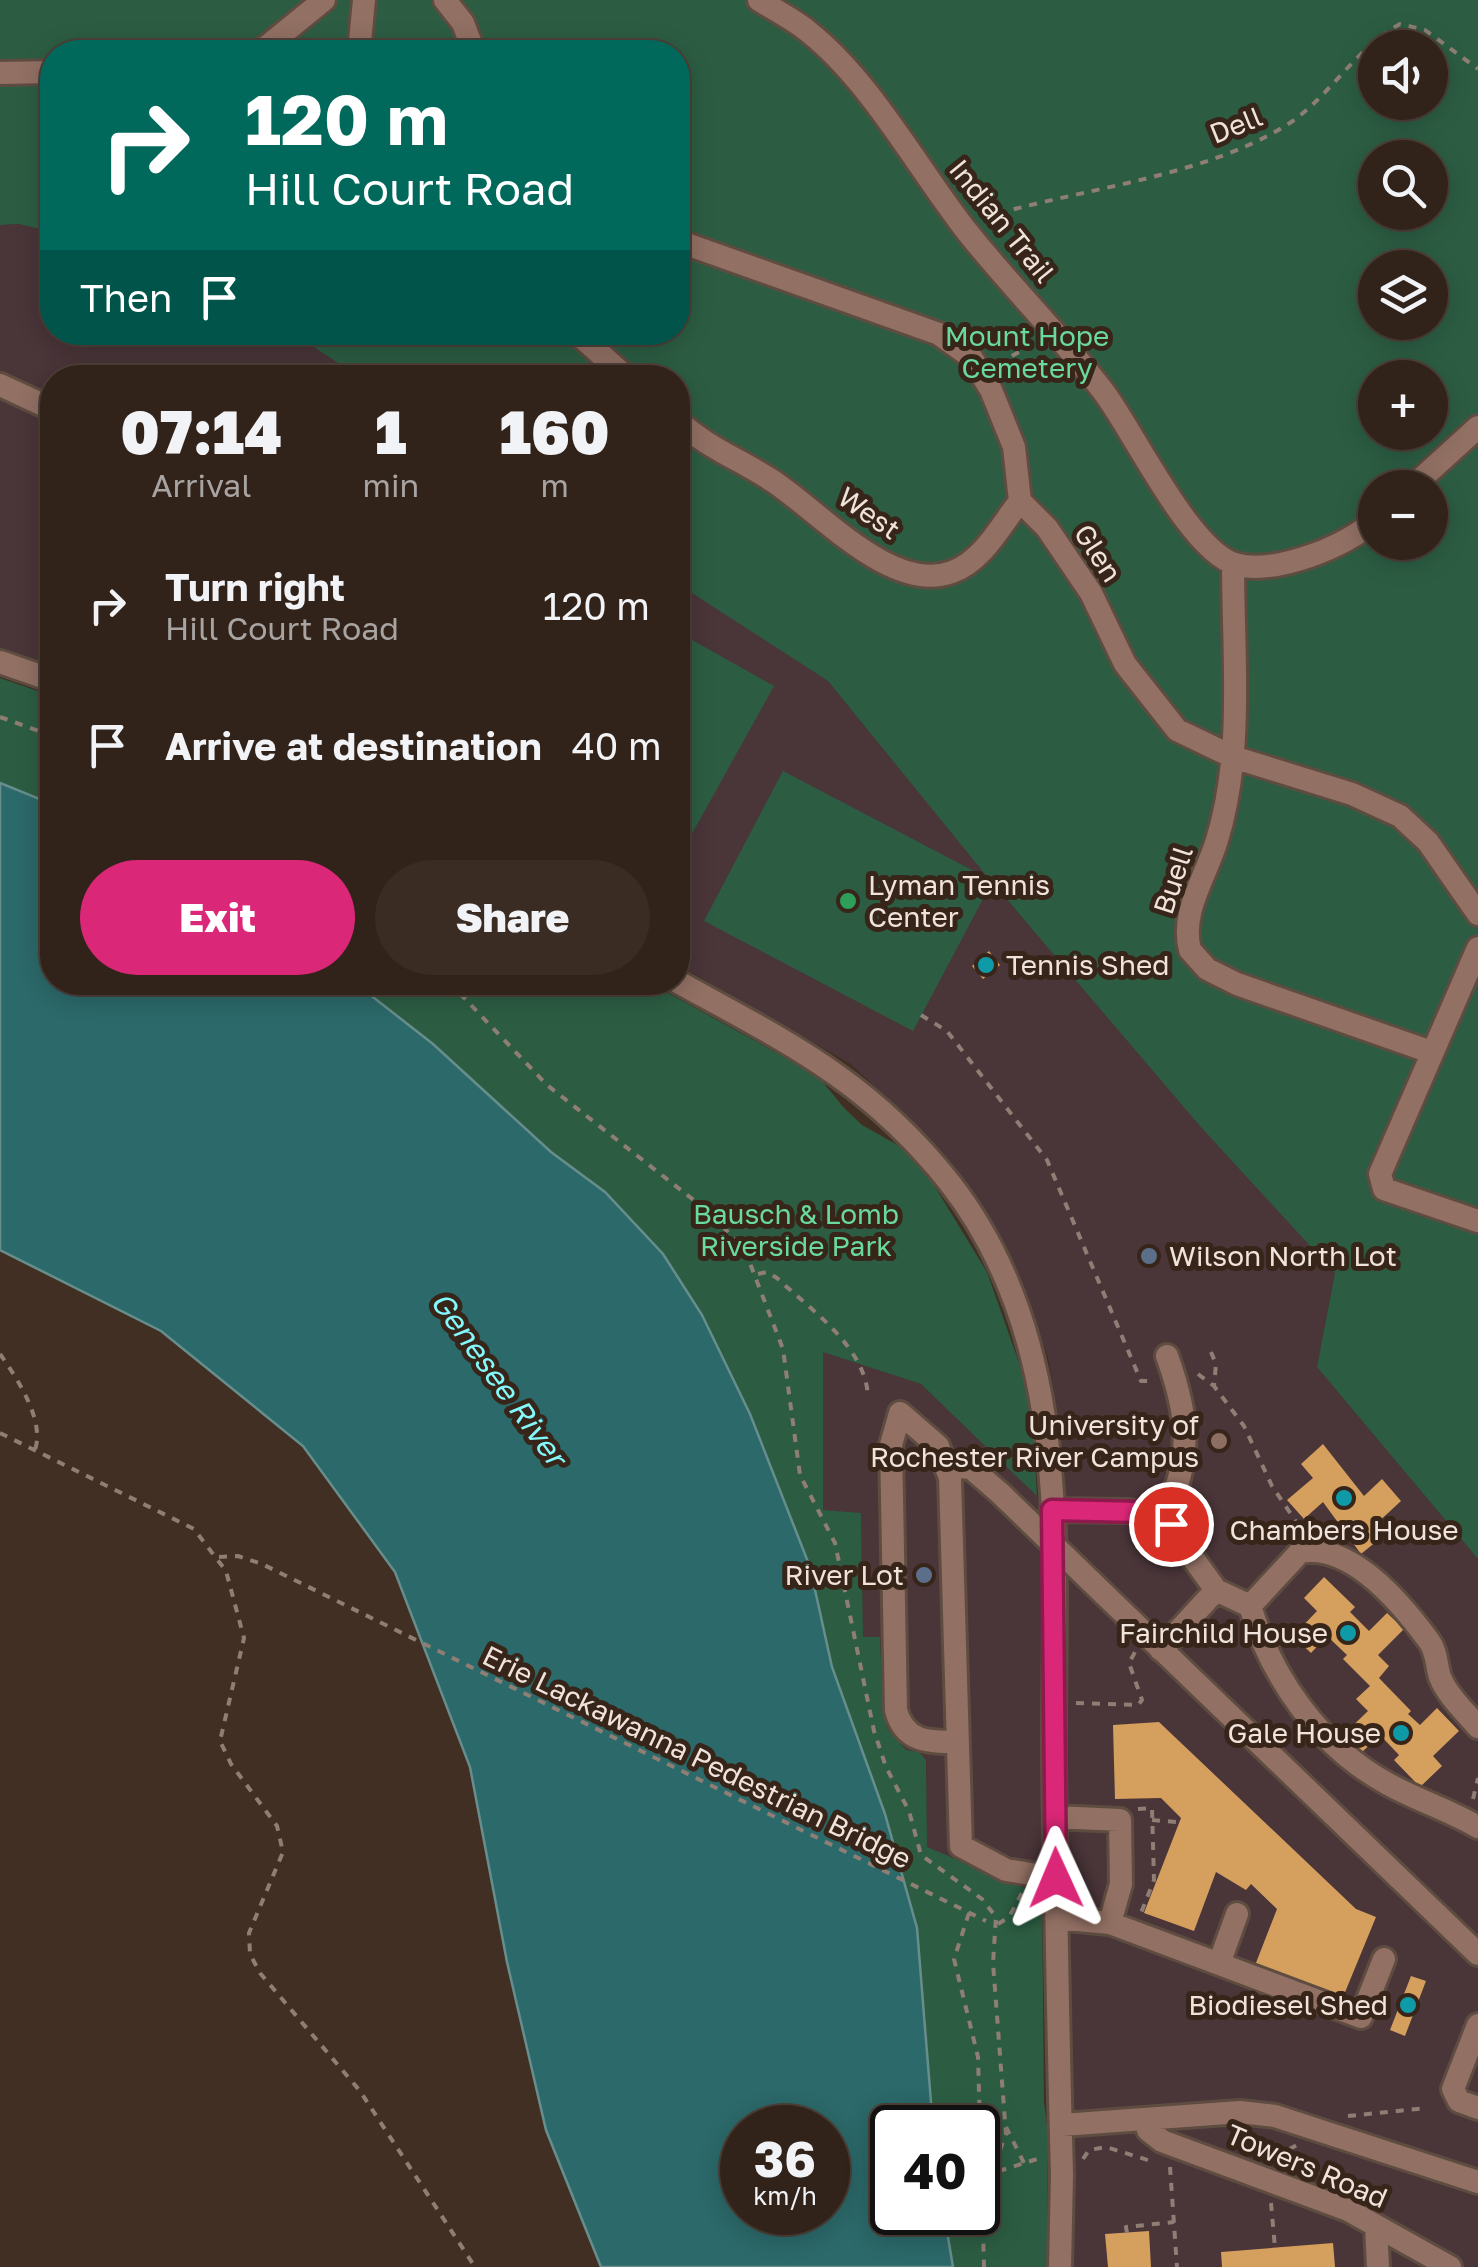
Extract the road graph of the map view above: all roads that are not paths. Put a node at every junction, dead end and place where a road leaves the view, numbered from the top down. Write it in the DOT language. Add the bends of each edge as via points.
graph roads {
  1 [pos="324,0"];
  2 [pos="364,0"];
  3 [pos="445,0"];
  4 [pos="759,0"];
  5 [pos="275,40"];
  6 [pos="360,40"];
  7 [pos="469,40"];
  8 [pos="40,72"];
  9 [pos="0,74"];
  10 [pos="690,244"];
  11 [pos="591,345"];
  12 [pos="613,365"];
  13 [pos="0,385"];
  14 [pos="40,403"];
  15 [pos="1478,428"];
  16 [pos="690,432"];
  17 [pos="1431,470"];
  18 [pos="1020,500"];
  19 [pos="1358,533"];
  20 [pos="1233,564"];
  21 [pos="0,662"];
  22 [pos="40,676"];
  23 [pos="1233,757"];
  24 [pos="1478,914"];
  25 [pos="1478,948"];
  26 [pos="690,988"];
  27 [pos="1431,1052"];
  28 [pos="1478,1221"];
  29 [pos="1169,1364"];
  30 [pos="948,1466"];
  31 [pos="1052,1510"];
  32 [pos="1164,1518"];
  33 [pos="1216,1590"];
  34 [pos="1250,1606"];
  35 [pos="1155,1644"];
  36 [pos="1478,1726"];
  37 [pos="957,1742"];
  38 [pos="1055,1817"];
  39 [pos="1473,1820"];
  40 [pos="1056,1878"];
  41 [pos="1237,1914"];
  42 [pos="1056,1918"];
  43 [pos="1110,1922"];
  44 [pos="1478,1954"];
  45 [pos="1384,1959"];
  46 [pos="1220,1961"];
  47 [pos="1478,2026"];
  48 [pos="1478,2108"];
  49 [pos="1146,2121"];
  50 [pos="1062,2125"];
  51 [pos="1478,2182"];
  52 [pos="1376,2226"];
  53 [pos="1060,2267"];
  54 [pos="1378,2267"];
  55 [pos="1450,2267"];
  1 -- 5 [label="street"];
  2 -- 6 [label="street"];
  3 -- 7 [label="street"];
  4 -- 20 [label="street, Indian Trail" via="812,34 860,88 966,231 1106,394 1194,531"];
  8 -- 9 [label="street"];
  10 -- 18 [label="street" via="939,334 971,357 1014,448"];
  11 -- 12 [label="street"];
  13 -- 14 [label="street"];
  15 -- 17 [label="street"];
  16 -- 18 [label="street, West" via="782,488 861,551 924,575 952,573 979,555"];
  18 -- 23 [label="street, Glen" via="1091,593 1148,696 1177,730"];
  19 -- 20 [label="street" via="1277,564"];
  20 -- 23 [label="street, Buell"];
  21 -- 22 [label="street"];
  23 -- 24 [label="street, Glen" via="1400,816 1428,842"];
  23 -- 27 [label="street, Buell" via="1218,839 1189,916 1190,950 1206,968 1237,984"];
  25 -- 27 [label="street"];
  26 -- 31 [label="street" via="856,1085 951,1184 1010,1290 1035,1360"];
  27 -- 28 [label="street" via="1380,1174 1384,1189"];
  29 -- 32 [label="street" via="1187,1429"];
  30 -- 35 [label="street, bridge" via="972,1468"];
  30 -- 37 [label="street"];
  30 -- 37 [label="street" via="938,1446 900,1413 891,1446 896,1710 914,1737"];
  31 -- 32 [label="street"];
  31 -- 38 [label="street"];
  32 -- 33 [label="street"];
  33 -- 34 [label="street"];
  33 -- 35 [label="street"];
  34 -- 36 [label="street" via="1286,1562 1308,1551 1327,1553 1399,1604 1432,1644 1440,1678"];
  34 -- 39 [label="street" via="1291,1694 1331,1742 1375,1777"];
  35 -- 44 [label="street"];
  37 -- 40 [label="street" via="961,1846 1006,1870"];
  38 -- 40 [label="street"];
  38 -- 43 [label="street" via="1120,1820 1121,1884"];
  40 -- 42 [label="street"];
  41 -- 46 [label="street"];
  42 -- 43 [label="street"];
  42 -- 50 [label="street"];
  43 -- 46 [label="street"];
  45 -- 46 [label="street" via="1361,2016"];
  47 -- 48 [label="street" via="1453,2089 1459,2100"];
  49 -- 50 [label="street"];
  49 -- 51 [label="street" via="1240,2112 1276,2116"];
  49 -- 52 [label="street, Towers Road" via="1162,2141"];
  50 -- 53 [label="street"];
  52 -- 54 [label="street"];
  52 -- 55 [label="street, Towers Road"];
}
